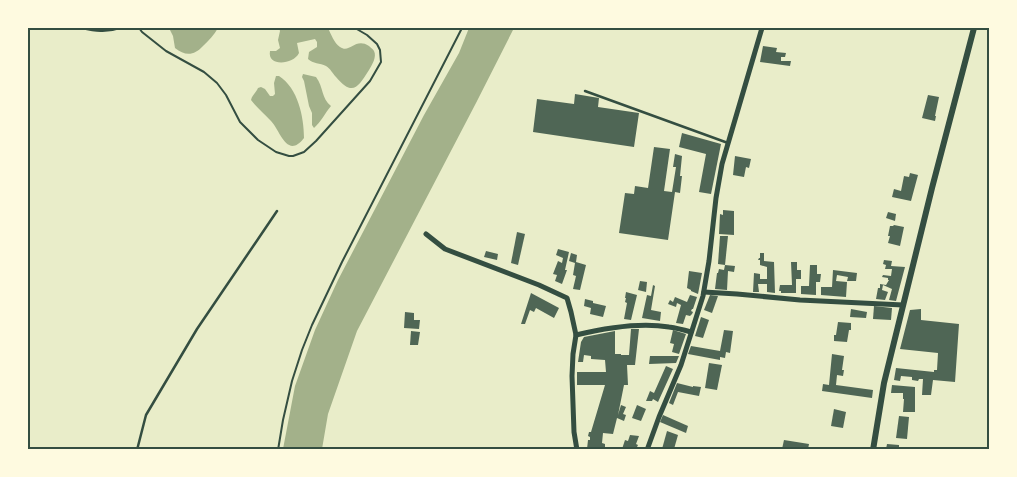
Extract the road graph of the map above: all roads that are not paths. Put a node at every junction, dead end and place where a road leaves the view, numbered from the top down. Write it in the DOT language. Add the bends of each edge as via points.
graph roads {
  1 [pos="762,28"];
  2 [pos="974,28"];
  3 [pos="585,91"];
  4 [pos="728,143"];
  5 [pos="277,211"];
  6 [pos="426,234"];
  7 [pos="704,292"];
  8 [pos="903,305"];
  9 [pos="691,332"];
  10 [pos="576,335"];
  11 [pos="137,450"];
  12 [pos="577,450"];
  13 [pos="647,450"];
  14 [pos="873,450"];
  1 -- 4 [label="street"];
  2 -- 8 [label="street"];
  3 -- 4 [label="lane"];
  4 -- 7 [label="street" via="716,198"];
  5 -- 11 [label="lane" via="197,329 146,415"];
  6 -- 10 [label="street" via="445,249 567,298"];
  7 -- 8 [label="street"];
  7 -- 9 [label="street"];
  8 -- 14 [label="street" via="884,383"];
  9 -- 10 [label="street" via="667,326 639,326 605,328"];
  9 -- 13 [label="street"];
  10 -- 12 [label="street" via="572,376"];
}
